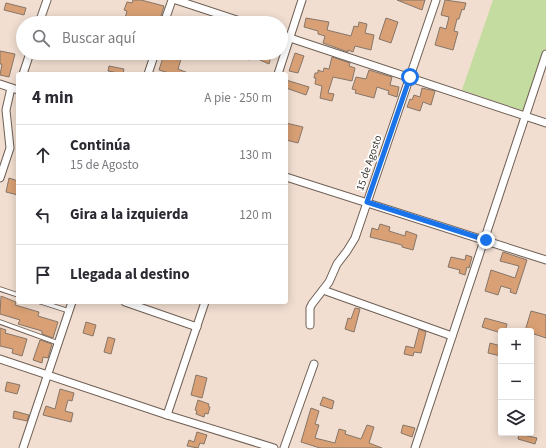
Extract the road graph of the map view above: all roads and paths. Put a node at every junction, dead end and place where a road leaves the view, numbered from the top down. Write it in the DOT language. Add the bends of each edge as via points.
graph roads {
  1 [pos="46,0"];
  2 [pos="172,0"];
  3 [pos="176,0"];
  4 [pos="302,0"];
  5 [pos="436,0"];
  6 [pos="41,16"];
  7 [pos="166,16"];
  8 [pos="225,16"];
  9 [pos="289,37"];
  10 [pos="288,40"];
  11 [pos="546,54"];
  12 [pos="28,60"];
  13 [pos="153,60"];
  14 [pos="282,60"];
  15 [pos="24,72"];
  16 [pos="149,72"];
  17 [pos="279,72"];
  18 [pos="410,77"];
  19 [pos="0,84"];
  20 [pos="15,89"];
  21 [pos="524,115"];
  22 [pos="546,123"];
  23 [pos="0,178"];
  24 [pos="288,178"];
  25 [pos="367,202"];
  26 [pos="484,239"];
  27 [pos="546,260"];
  28 [pos="0,289"];
  29 [pos="323,290"];
  30 [pos="16,293"];
  31 [pos="47,304"];
  32 [pos="71,304"];
  33 [pos="131,304"];
  34 [pos="204,304"];
  35 [pos="69,311"];
  36 [pos="0,322"];
  37 [pos="310,325"];
  38 [pos="197,327"];
  39 [pos="452,336"];
  40 [pos="58,343"];
  41 [pos="0,360"];
  42 [pos="314,364"];
  43 [pos="47,375"];
  44 [pos="167,415"];
  45 [pos="23,448"];
  46 [pos="274,448"];
  47 [pos="284,448"];
  48 [pos="415,448"];
  1 -- 6 [label="street"];
  2 -- 7 [label="street"];
  3 -- 8 [label="street"];
  4 -- 9 [label="street"];
  5 -- 18 [label="street, 15 de Agosto"];
  9 -- 10 [label="street"];
  9 -- 18 [label="street"];
  11 -- 21 [label="street"];
  12 -- 15 [label="street"];
  13 -- 16 [label="street"];
  14 -- 17 [label="street"];
  18 -- 21 [label="street"];
  18 -- 25 [label="street, 15 de Agosto"];
  19 -- 20 [label="street"];
  20 -- 23 [label="street" via="6,110 10,148"];
  21 -- 22 [label="street"];
  21 -- 26 [label="street"];
  24 -- 25 [label="street"];
  25 -- 26 [label="street"];
  25 -- 29 [label="street, 15 de Agosto" via="355,238 336,264"];
  26 -- 27 [label="street"];
  26 -- 39 [label="street"];
  28 -- 30 [label="lane"];
  29 -- 37 [label="street, 15 de Agosto" via="310,308"];
  29 -- 39 [label="street"];
  31 -- 35 [label="lane"];
  32 -- 35 [label="street"];
  33 -- 38 [label="street"];
  34 -- 38 [label="street"];
  35 -- 40 [label="street"];
  36 -- 40 [label="lane"];
  38 -- 44 [label="street"];
  39 -- 48 [label="street"];
  40 -- 43 [label="street"];
  41 -- 43 [label="street"];
  42 -- 47 [label="street"];
  43 -- 44 [label="street"];
  43 -- 45 [label="street"];
  44 -- 46 [label="street"];
}
